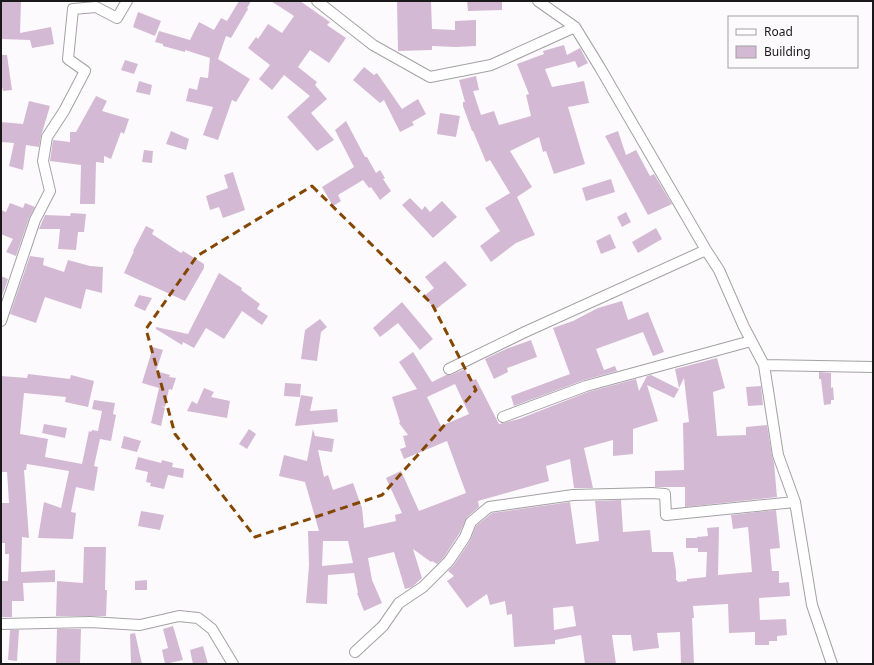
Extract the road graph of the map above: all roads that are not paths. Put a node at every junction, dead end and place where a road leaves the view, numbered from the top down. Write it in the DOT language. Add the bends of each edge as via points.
graph roads {
  1 [pos="127,1"];
  2 [pos="317,1"];
  3 [pos="538,1"];
  4 [pos="575,27"];
  5 [pos="706,250"];
  6 [pos="1,321"];
  7 [pos="751,341"];
  8 [pos="764,365"];
  9 [pos="873,367"];
  10 [pos="449,369"];
  11 [pos="502,417"];
  12 [pos="795,502"];
  13 [pos="1,624"];
  14 [pos="356,652"];
  15 [pos="233,664"];
  16 [pos="832,664"];
  1 -- 6 [label="street" via="116,18 96,7 73,10 68,59 85,71 48,137 43,161 50,191 35,220"];
  2 -- 4 [label="street" via="373,45 430,77 491,65"];
  3 -- 4 [label="street"];
  4 -- 5 [label="street"];
  5 -- 7 [label="street" via="719,270"];
  5 -- 10 [label="street"];
  7 -- 8 [label="street"];
  7 -- 11 [label="street" via="586,386"];
  8 -- 9 [label="street"];
  8 -- 12 [label="street" via="778,455"];
  12 -- 14 [label="street" via="666,515 665,494 644,493 573,495 489,507 471,522 465,537 449,560 423,587 399,603 382,626"];
  12 -- 16 [label="street" via="812,605"];
  13 -- 15 [label="street" via="90,622 140,625 179,616 198,618 212,629"];
}
